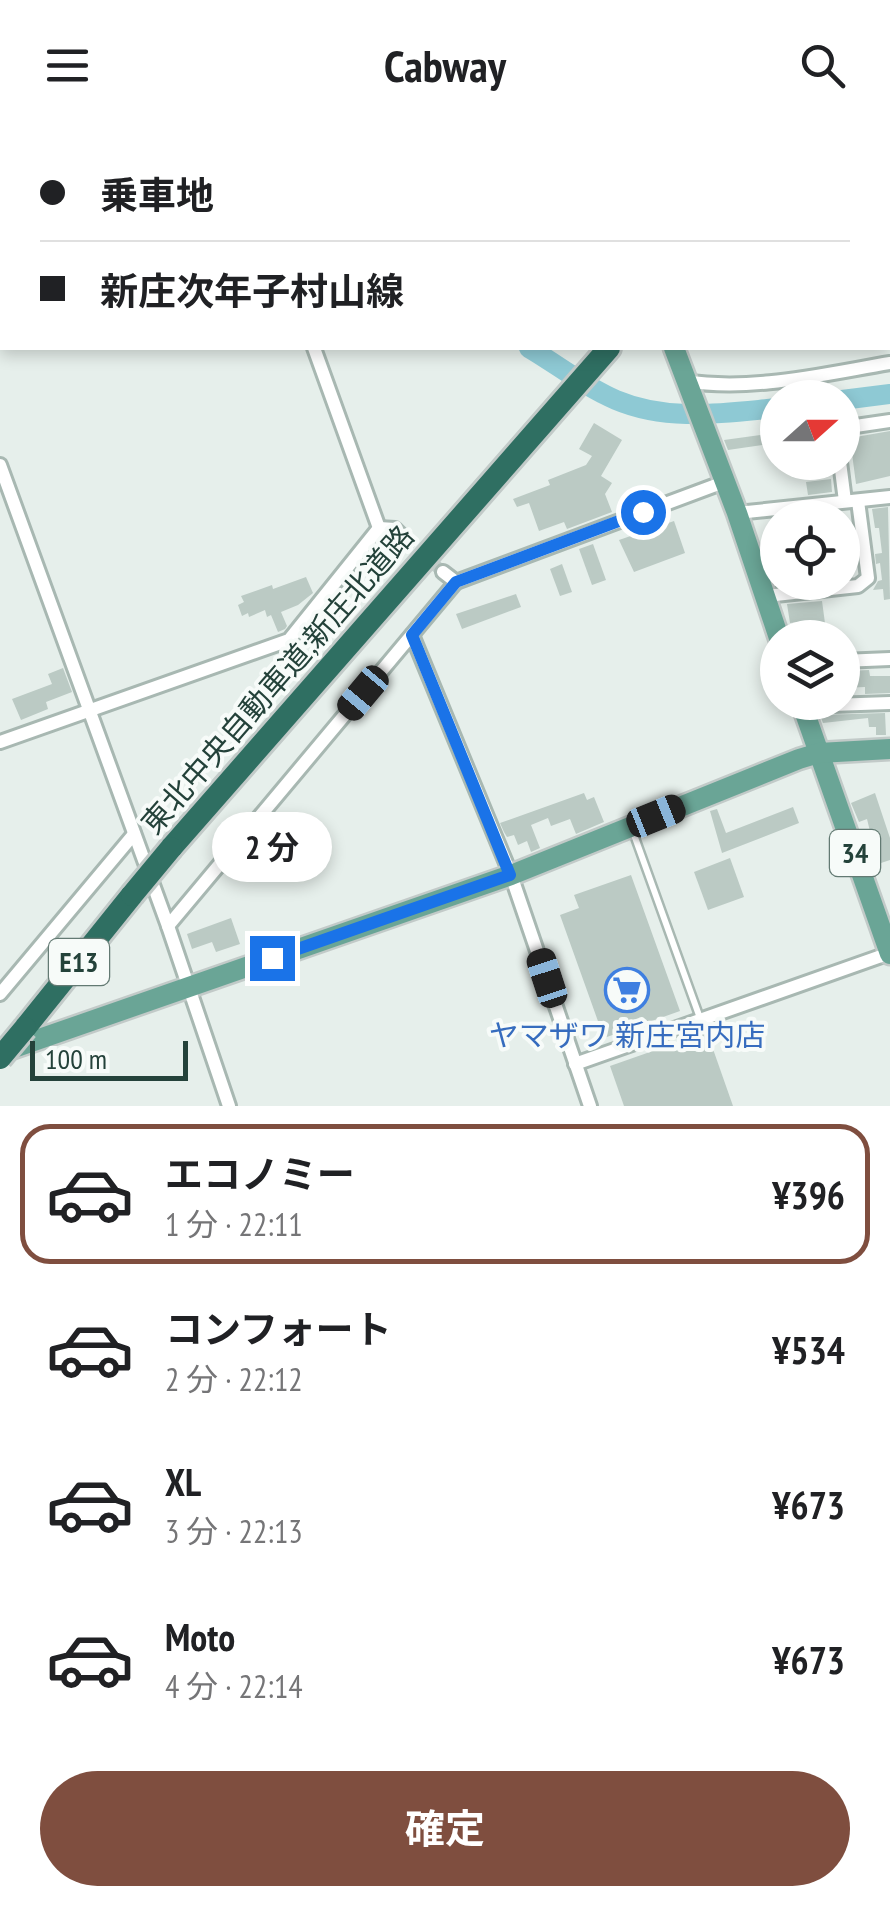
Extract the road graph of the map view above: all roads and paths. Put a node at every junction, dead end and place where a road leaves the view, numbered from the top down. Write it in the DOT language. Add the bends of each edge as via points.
graph roads {
  1 [pos="315,350"];
  2 [pos="608,350"];
  3 [pos="675,350"];
  4 [pos="890,363"];
  5 [pos="687,386"];
  6 [pos="890,421"];
  7 [pos="860,425"];
  8 [pos="0,465"];
  9 [pos="724,482"];
  10 [pos="890,497"];
  11 [pos="860,500"];
  12 [pos="737,513"];
  13 [pos="760,513"];
  14 [pos="379,528"];
  15 [pos="405,539"];
  16 [pos="860,540"];
  17 [pos="443,572"];
  18 [pos="760,579"];
  19 [pos="456,582"];
  20 [pos="860,584"];
  21 [pos="412,635"];
  22 [pos="890,659"];
  23 [pos="860,660"];
  24 [pos="860,703"];
  25 [pos="890,703"];
  26 [pos="89,711"];
  27 [pos="807,720"];
  28 [pos="0,742"];
  29 [pos="890,749"];
  30 [pos="819,753"];
  31 [pos="631,826"];
  32 [pos="134,834"];
  33 [pos="510,875"];
  34 [pos="168,926"];
  35 [pos="890,954"];
  36 [pos="189,988"];
  37 [pos="0,994"];
  38 [pos="700,1020"];
  39 [pos="0,1055"];
  40 [pos="575,1064"];
  41 [pos="230,1106"];
  42 [pos="590,1106"];
  1 -- 14 [label="street"];
  2 -- 39 [label="highway, 東北中央自動車道;新庄北道路 / E13, bridge" via="171,848"];
  3 -- 5 [label="main road"];
  4 -- 5 [label="street"];
  5 -- 9 [label="main road"];
  6 -- 7 [label="street"];
  8 -- 26 [label="street"];
  9 -- 12 [label="main road"];
  9 -- 19 [label="street"];
  10 -- 11 [label="street"];
  12 -- 13 [label="street"];
  12 -- 18 [label="main road"];
  14 -- 15 [label="street" via="395,529"];
  14 -- 26 [label="street" via="289,640"];
  16 -- 20 [label="street" via="868,578"];
  17 -- 19 [label="street"];
  19 -- 21 [label="street"];
  21 -- 33 [label="street"];
  21 -- 34 [label="street"];
  22 -- 23 [label="street"];
  24 -- 25 [label="street"];
  26 -- 28 [label="street"];
  26 -- 32 [label="street"];
  27 -- 30 [label="main road, 34"];
  29 -- 30 [label="main road"];
  30 -- 31 [label="main road"];
  30 -- 35 [label="main road, 34"];
  31 -- 33 [label="main road"];
  31 -- 38 [label="lane"];
  32 -- 34 [label="street"];
  32 -- 37 [label="street"];
  33 -- 36 [label="main road"];
  33 -- 40 [label="street"];
  34 -- 36 [label="street"];
  35 -- 38 [label="street"];
  36 -- 39 [label="main road"];
  36 -- 41 [label="street"];
  38 -- 40 [label="street"];
  40 -- 42 [label="street"];
}
